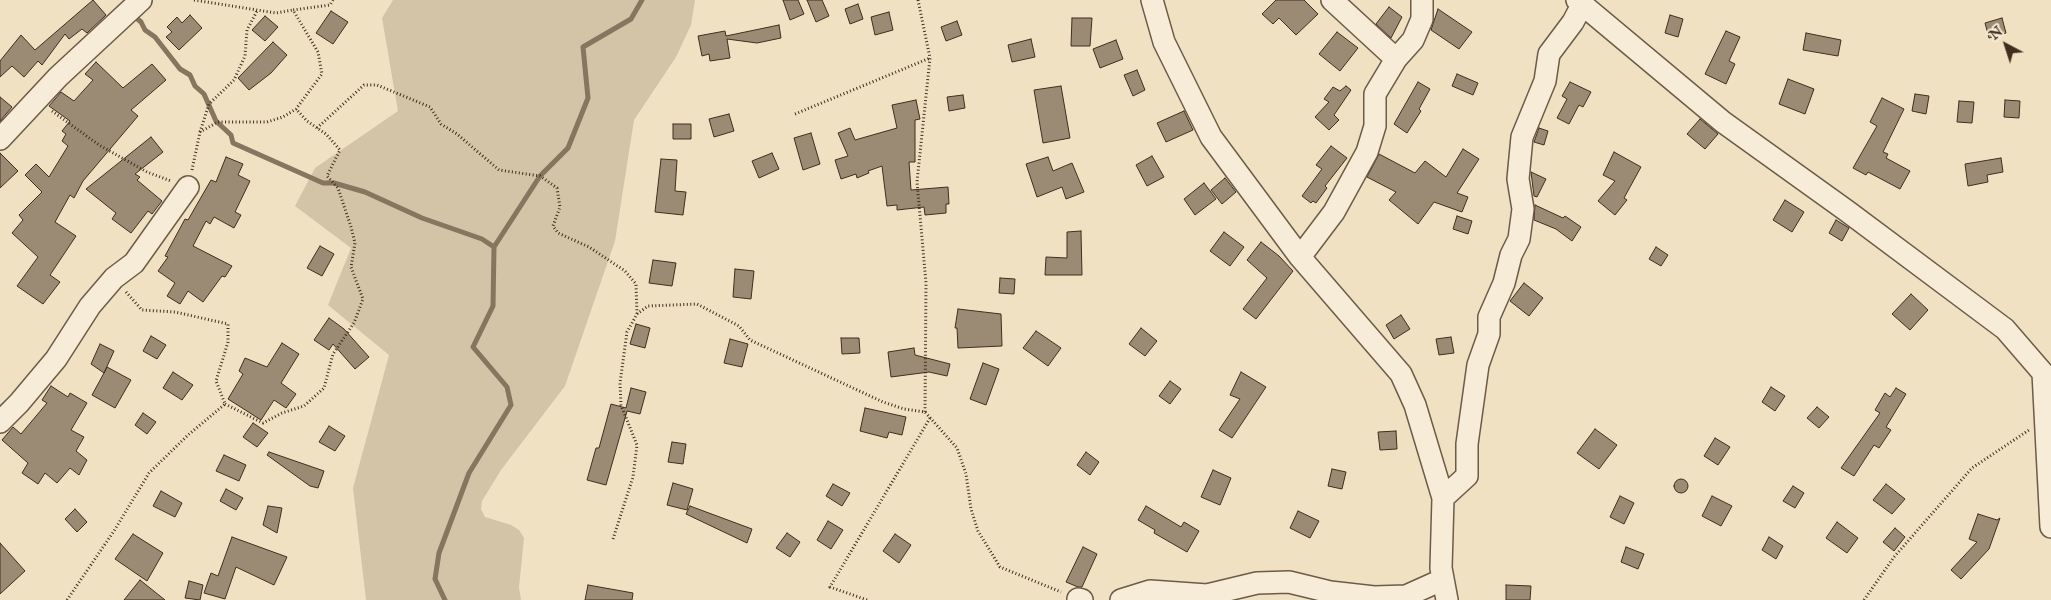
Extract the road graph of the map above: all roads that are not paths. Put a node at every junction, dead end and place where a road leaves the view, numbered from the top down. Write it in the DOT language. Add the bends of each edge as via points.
graph roads {
  1 [pos="141,0"];
  2 [pos="1152,0"];
  3 [pos="1332,0"];
  4 [pos="1422,0"];
  5 [pos="1580,3"];
  6 [pos="1396,58"];
  7 [pos="0,140"];
  8 [pos="188,187"];
  9 [pos="1300,257"];
  10 [pos="0,422"];
  11 [pos="1443,498"];
  12 [pos="2051,527"];
  13 [pos="1438,575"];
  14 [pos="1078,600"];
  15 [pos="1082,600"];
  16 [pos="1121,600"];
  17 [pos="1418,600"];
  18 [pos="1447,600"];
  1 -- 7 [label="street" via="35,100"];
  2 -- 9 [label="street" via="1164,42 1211,137"];
  3 -- 6 [label="street"];
  4 -- 6 [label="street" via="1422,19 1413,40"];
  5 -- 11 [label="street" via="1573,22 1549,54 1545,81 1522,137 1518,179 1523,209 1519,239 1489,317 1489,334 1478,365 1467,444 1467,476"];
  5 -- 12 [label="street" via="1723,122 2005,329 2043,372"];
  6 -- 9 [label="street" via="1375,94 1375,126 1367,152 1334,212"];
  8 -- 10 [label="street" via="134,263 114,278 90,306 56,359 20,404"];
  9 -- 11 [label="street" via="1401,374 1415,405"];
  11 -- 13 [label="street"];
  13 -- 16 [label="street" via="1406,596 1374,597 1330,592 1289,582 1257,583 1207,595 1150,591"];
  13 -- 17 [label="street"];
  13 -- 18 [label="street"];
  14 -- 15 [label="street"];
}
